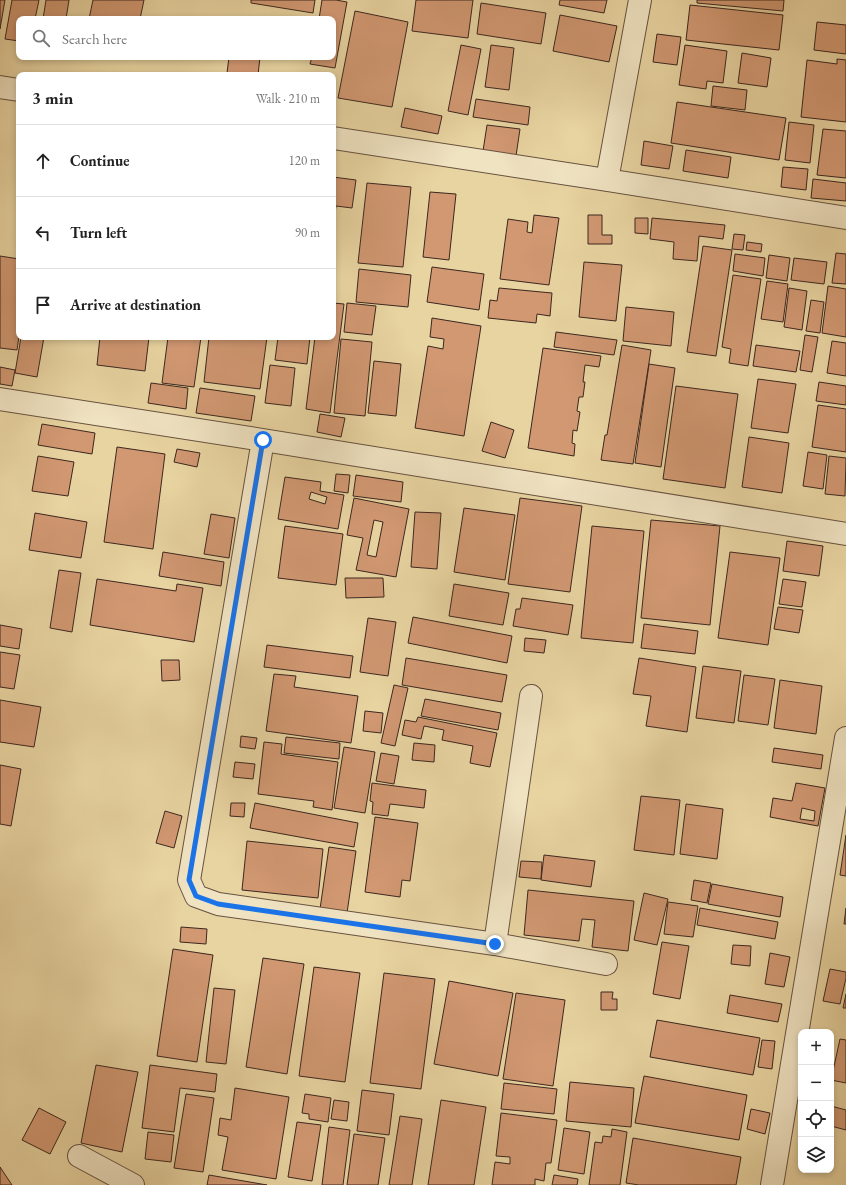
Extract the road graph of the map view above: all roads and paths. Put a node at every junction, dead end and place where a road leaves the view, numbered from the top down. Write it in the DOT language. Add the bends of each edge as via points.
graph roads {
  1 [pos="640,0"];
  2 [pos="0,87"];
  3 [pos="16,90"];
  4 [pos="336,138"];
  5 [pos="607,180"];
  6 [pos="846,218"];
  7 [pos="0,398"];
  8 [pos="263,440"];
  9 [pos="846,534"];
  10 [pos="531,696"];
  11 [pos="846,738"];
  12 [pos="495,944"];
  13 [pos="606,964"];
  14 [pos="79,1156"];
  15 [pos="133,1185"];
  16 [pos="772,1185"];
  1 -- 5 [label="street"];
  2 -- 3 [label="street"];
  4 -- 5 [label="street"];
  5 -- 6 [label="street"];
  7 -- 8 [label="street"];
  8 -- 9 [label="street"];
  8 -- 12 [label="street" via="189,880 196,896 218,904"];
  10 -- 12 [label="street"];
  11 -- 16 [label="street"];
  12 -- 13 [label="street"];
  14 -- 15 [label="street"];
}
